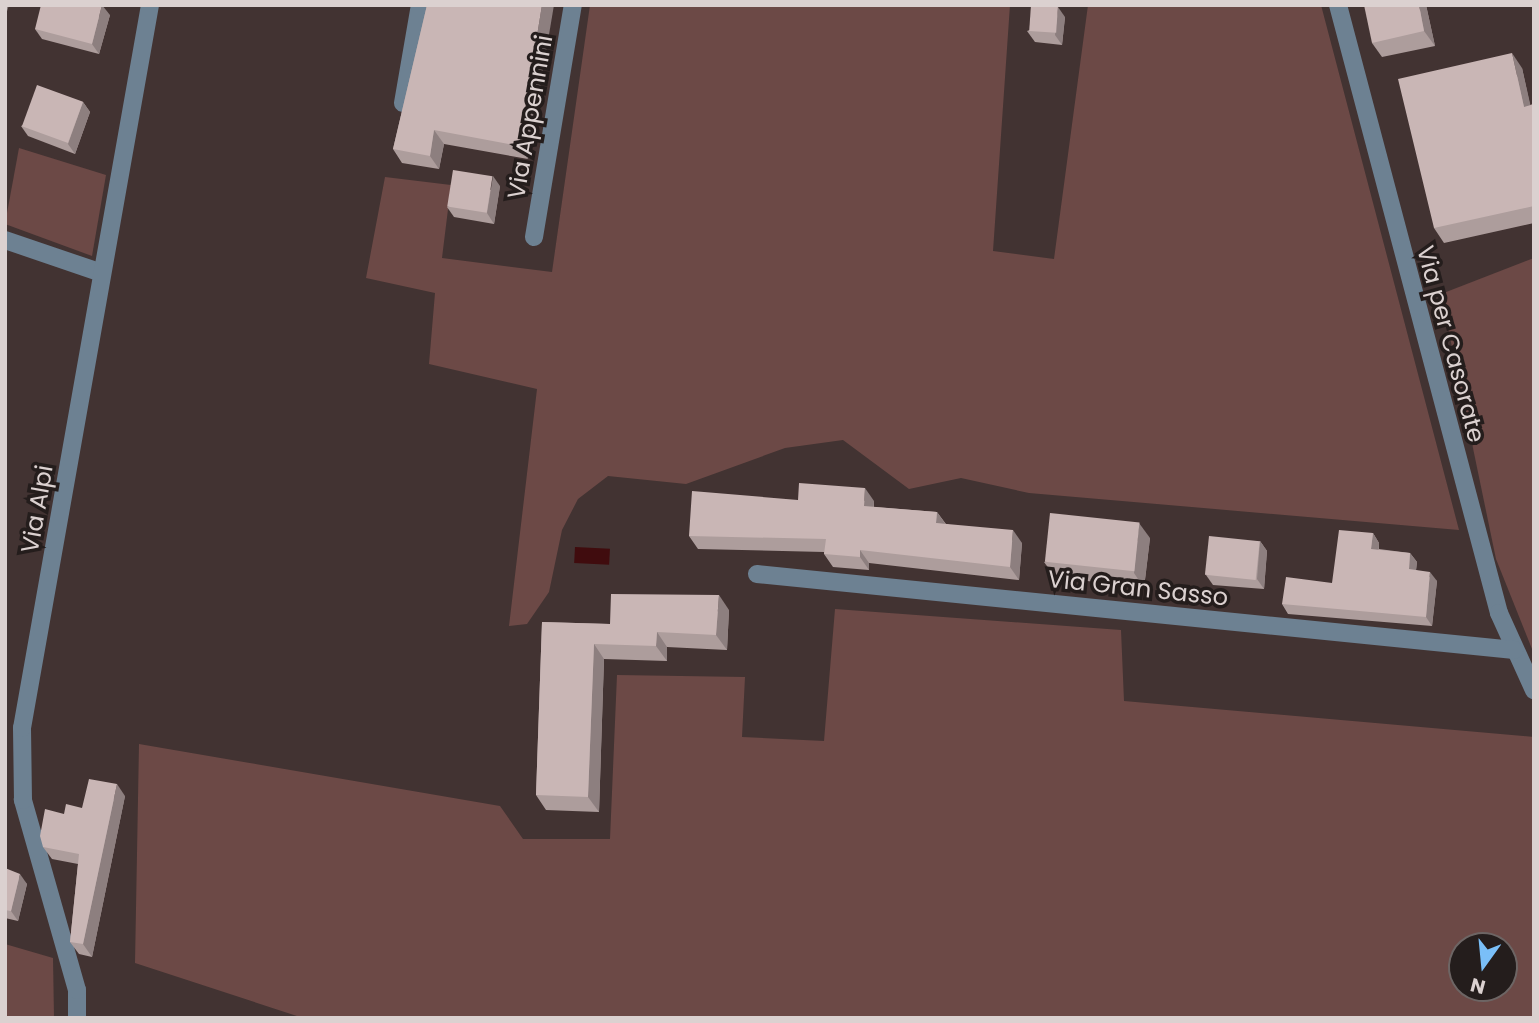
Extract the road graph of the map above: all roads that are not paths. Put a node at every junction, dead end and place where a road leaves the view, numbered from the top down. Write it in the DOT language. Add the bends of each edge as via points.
graph roads {
  1 [pos="150,5"];
  2 [pos="420,5"];
  3 [pos="573,5"];
  4 [pos="1338,5"];
  5 [pos="403,103"];
  6 [pos="534,237"];
  7 [pos="5,240"];
  8 [pos="102,273"];
  9 [pos="757,574"];
  10 [pos="1514,650"];
  11 [pos="1534,690"];
  12 [pos="76,1018"];
  1 -- 8 [label="street, Via Alpi"];
  2 -- 5 [label="street"];
  3 -- 6 [label="street, Via Appennini"];
  4 -- 10 [label="street, Via per Casorate" via="1436,389"];
  7 -- 8 [label="street"];
  8 -- 12 [label="street, Via Alpi" via="22,728 23,800 77,989"];
  9 -- 10 [label="street, Via Gran Sasso"];
  10 -- 11 [label="street, Via per Casorate"];
}
